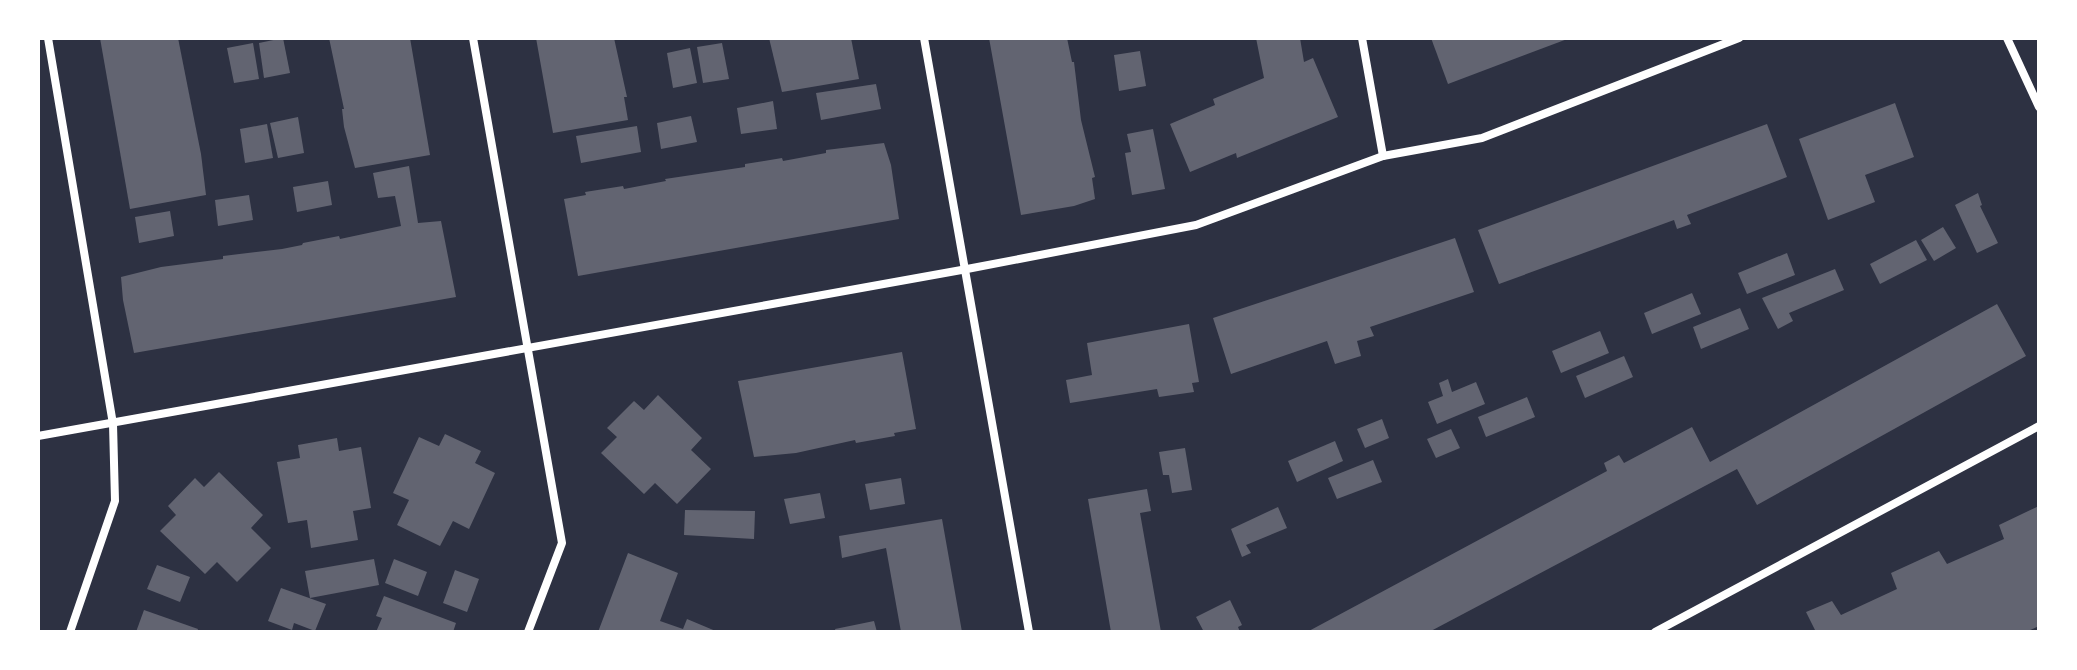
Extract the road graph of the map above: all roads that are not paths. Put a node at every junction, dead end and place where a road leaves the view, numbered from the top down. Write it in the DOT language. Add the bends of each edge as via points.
graph roads {
  1 [pos="48,38"];
  2 [pos="473,38"];
  3 [pos="924,38"];
  4 [pos="1362,38"];
  5 [pos="1739,38"];
  6 [pos="2007,38"];
  7 [pos="2039,107"];
  8 [pos="1383,156"];
  9 [pos="967,269"];
  10 [pos="528,349"];
  11 [pos="113,424"];
  12 [pos="2039,426"];
  13 [pos="38,436"];
  14 [pos="70,632"];
  15 [pos="528,632"];
  16 [pos="1029,632"];
  17 [pos="1655,632"];
  1 -- 11 [label="street"];
  2 -- 10 [label="street"];
  3 -- 9 [label="street"];
  4 -- 8 [label="street"];
  5 -- 8 [label="street" via="1482,138"];
  6 -- 7 [label="street"];
  8 -- 9 [label="street" via="1196,225"];
  9 -- 10 [label="street"];
  9 -- 16 [label="street"];
  10 -- 11 [label="street"];
  10 -- 15 [label="street" via="562,543"];
  11 -- 13 [label="street"];
  11 -- 14 [label="street" via="115,501"];
  12 -- 17 [label="street"];
}
